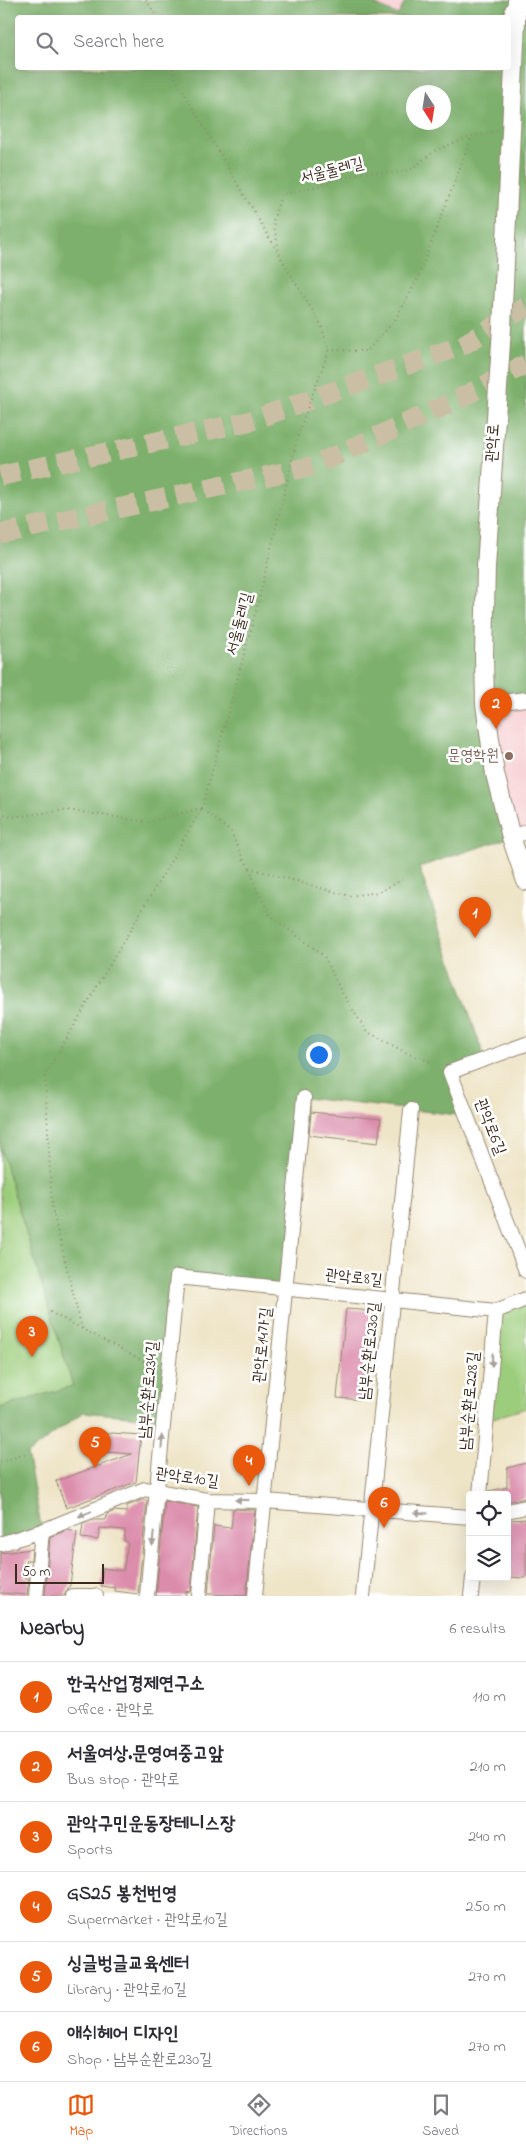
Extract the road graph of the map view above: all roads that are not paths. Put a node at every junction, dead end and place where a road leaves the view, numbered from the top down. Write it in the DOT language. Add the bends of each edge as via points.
graph roads {
  1 [pos="517,4"];
  2 [pos="526,699"];
  3 [pos="485,704"];
  4 [pos="518,835"];
  5 [pos="526,881"];
  6 [pos="526,1044"];
  7 [pos="304,1098"];
  8 [pos="411,1110"];
  9 [pos="526,1271"];
  10 [pos="177,1277"];
  11 [pos="286,1289"];
  12 [pos="526,1299"];
  13 [pos="393,1300"];
  14 [pos="496,1311"];
  15 [pos="158,1491"];
  16 [pos="480,1491"];
  17 [pos="207,1500"];
  18 [pos="265,1500"];
  19 [pos="526,1507"];
  20 [pos="372,1510"];
  21 [pos="511,1510"];
  22 [pos="466,1516"];
  23 [pos="42,1531"];
  24 [pos="0,1544"];
  25 [pos="472,1581"];
  26 [pos="73,1595"];
  27 [pos="36,1596"];
  28 [pos="96,1596"];
  29 [pos="147,1596"];
  30 [pos="199,1596"];
  31 [pos="255,1596"];
  32 [pos="363,1596"];
  33 [pos="471,1596"];
  1 -- 3 [label="main road, 관악로" via="502,328 486,567"];
  2 -- 3 [label="street"];
  3 -- 4 [label="main road, 관악로" via="495,774"];
  4 -- 5 [label="main road, 관악로"];
  6 -- 9 [label="street, 관악로6길" via="450,1072"];
  7 -- 11 [label="street, 관악로14가길"];
  8 -- 13 [label="street, 남부순환로230길"];
  10 -- 11 [label="street, 관악로8길"];
  15 -- 10 [label="street, 남부순환로234길, one-way"];
  11 -- 13 [label="street, 관악로8길"];
  11 -- 18 [label="street, 관악로14가길"];
  12 -- 14 [label="street, 관악로8길"];
  13 -- 14 [label="street, 관악로8길"];
  13 -- 20 [label="street, 남부순환로230길"];
  14 -- 16 [label="street, 남부순환로228길, one-way"];
  15 -- 17 [label="street, 관악로10길"];
  15 -- 23 [label="street, 관악로10길, one-way" via="145,1490"];
  15 -- 29 [label="street, 남부순환로234길, one-way"];
  18 -- 17 [label="street, 관악로10길, one-way"];
  17 -- 30 [label="street"];
  18 -- 20 [label="street, 관악로10길"];
  18 -- 31 [label="street, 관악로14가길"];
  19 -- 21 [label="street"];
  22 -- 20 [label="street, 관악로10길, one-way"];
  20 -- 32 [label="street, 남부순환로230길"];
  23 -- 24 [label="street, 관악로10길"];
  23 -- 27 [label="street"];
  25 -- 33 [label="street"];
  26 -- 28 [label="street"];
}
